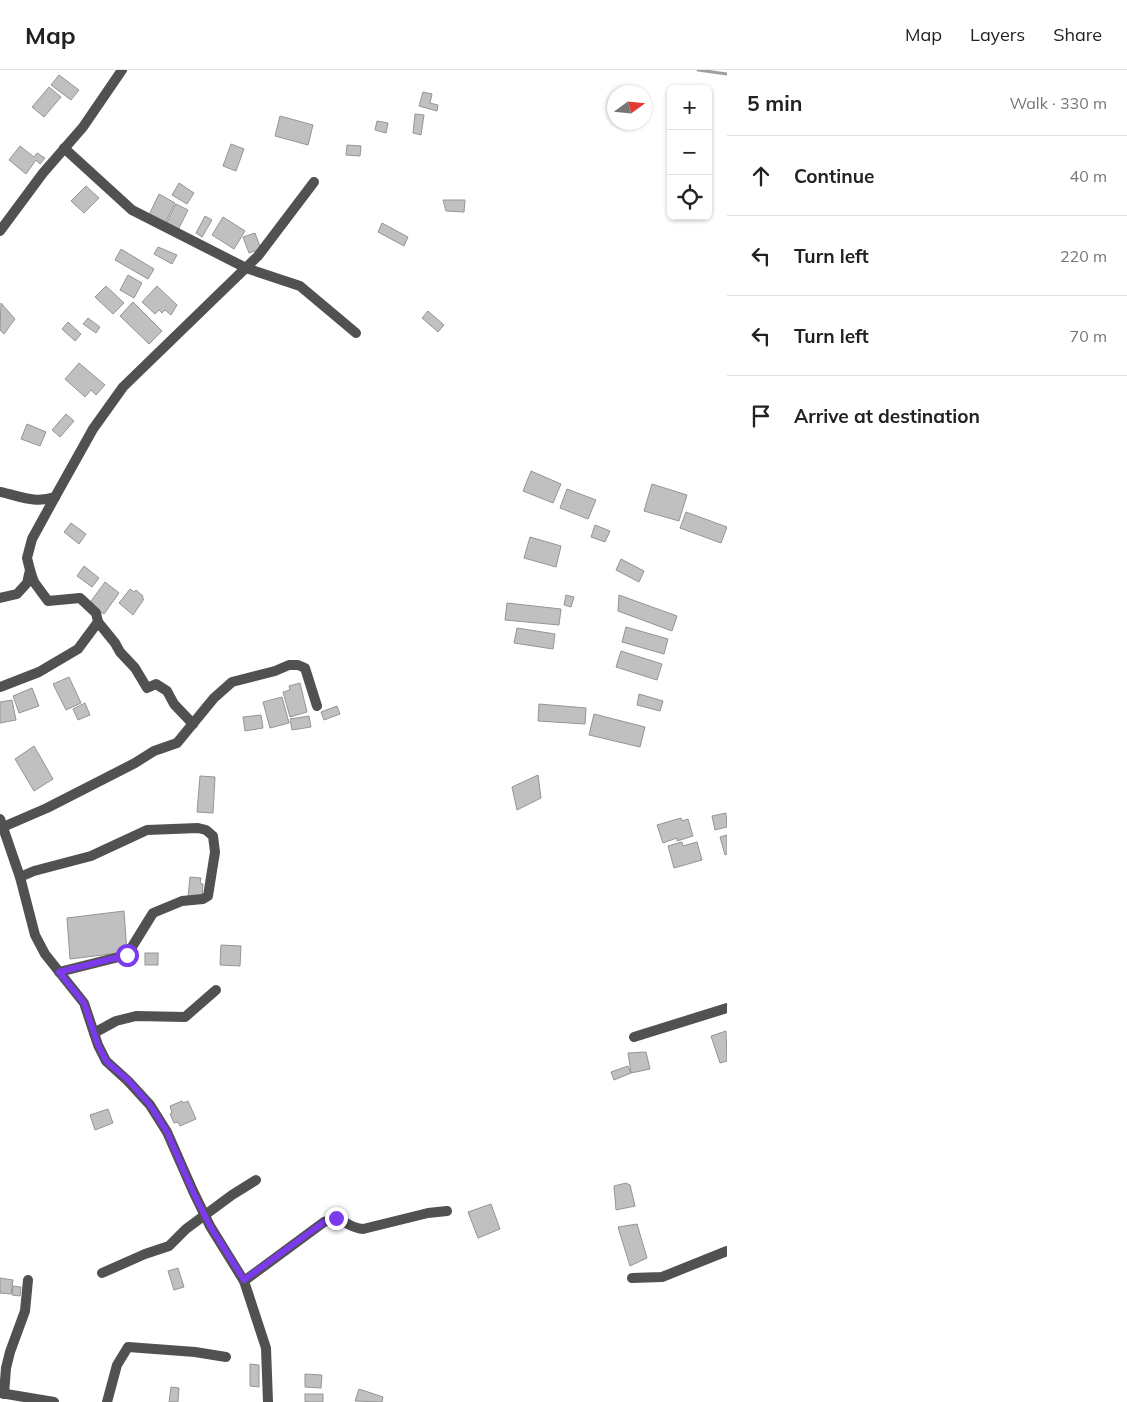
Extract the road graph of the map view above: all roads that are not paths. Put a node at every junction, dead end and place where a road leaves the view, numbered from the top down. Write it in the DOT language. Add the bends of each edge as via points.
graph roads {
  1 [pos="122,70"];
  2 [pos="64,148"];
  3 [pos="314,182"];
  4 [pos="0,231"];
  5 [pos="246,268"];
  6 [pos="356,333"];
  7 [pos="0,492"];
  8 [pos="55,497"];
  9 [pos="30,570"];
  10 [pos="0,598"];
  11 [pos="98,622"];
  12 [pos="0,687"];
  13 [pos="317,706"];
  14 [pos="192,724"];
  15 [pos="1,823"];
  16 [pos="20,877"];
  17 [pos="59,972"];
  18 [pos="216,990"];
  19 [pos="727,1008"];
  20 [pos="94,1033"];
  21 [pos="634,1037"];
  22 [pos="256,1180"];
  23 [pos="447,1211"];
  24 [pos="205,1215"];
  25 [pos="727,1252"];
  26 [pos="102,1273"];
  27 [pos="632,1278"];
  28 [pos="28,1280"];
  29 [pos="244,1280"];
  30 [pos="226,1357"];
  31 [pos="2,1393"];
  32 [pos="54,1402"];
  33 [pos="107,1402"];
  34 [pos="268,1402"];
  1 -- 2 [label="street"];
  2 -- 4 [label="street"];
  2 -- 5 [label="street" via="132,210"];
  3 -- 5 [label="street"];
  5 -- 6 [label="street" via="300,286"];
  5 -- 8 [label="street" via="122,387"];
  7 -- 8 [label="street" via="27,500"];
  8 -- 9 [label="street" via="32,539 26,558"];
  9 -- 10 [label="street" via="27,583 17,594"];
  9 -- 11 [label="street" via="34,582 48,601 80,598 96,613"];
  11 -- 12 [label="street" via="78,649 39,672"];
  11 -- 14 [label="street" via="135,668 146,688 156,684 167,691"];
  13 -- 14 [label="street" via="305,668 289,665 232,682"];
  14 -- 15 [label="street" via="177,743 154,751 47,808"];
  15 -- 16 [label="street"];
  16 -- 17 [label="street" via="36,935"];
  16 -- 17 [label="street" via="91,856 147,830 198,828 213,836 215,852 208,896 182,901 153,913 127,955"];
  17 -- 20 [label="street" via="84,1003"];
  18 -- 20 [label="street" via="185,1017 136,1016 116,1021"];
  19 -- 21 [label="street"];
  20 -- 24 [label="street" via="106,1061 150,1105 167,1132"];
  22 -- 24 [label="street"];
  23 -- 29 [label="street" via="363,1229 352,1228 336,1218 324,1222"];
  24 -- 26 [label="street" via="169,1246"];
  24 -- 29 [label="street"];
  25 -- 27 [label="street" via="662,1277"];
  28 -- 31 [label="street" via="25,1311 10,1352"];
  29 -- 34 [label="street" via="266,1348"];
  30 -- 33 [label="street" via="128,1347 117,1365"];
  31 -- 32 [label="street"];
}
